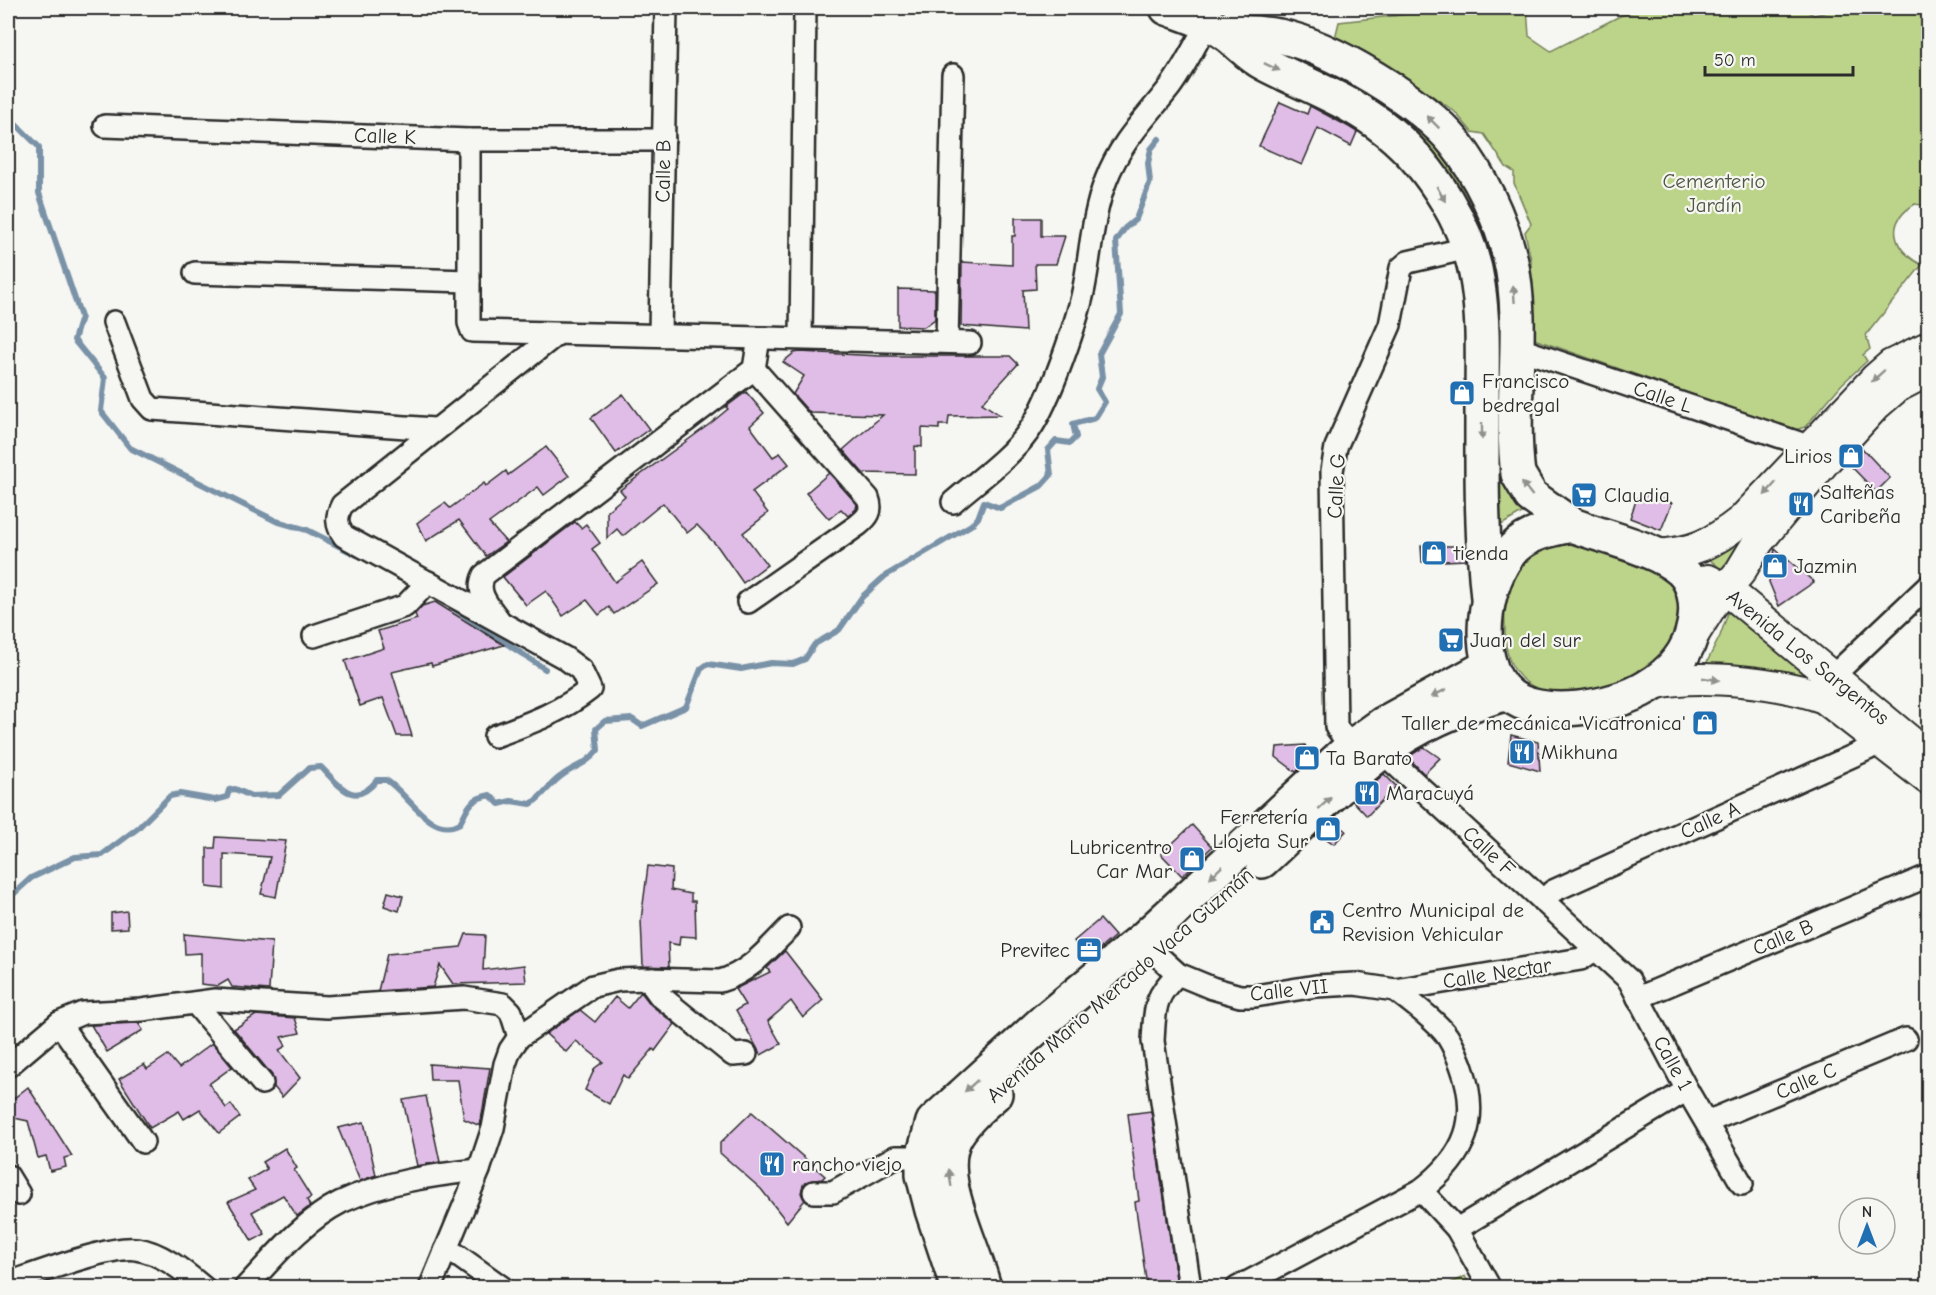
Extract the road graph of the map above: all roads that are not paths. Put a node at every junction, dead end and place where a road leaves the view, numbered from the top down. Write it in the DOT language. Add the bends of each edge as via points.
graph roads {
  1 [pos="666,8"];
  2 [pos="805,8"];
  3 [pos="1203,17"];
  4 [pos="953,75"];
  5 [pos="105,126"];
  6 [pos="468,140"];
  7 [pos="664,140"];
  8 [pos="1468,248"];
  9 [pos="195,273"];
  10 [pos="470,281"];
  11 [pos="114,322"];
  12 [pos="557,334"];
  13 [pos="660,334"];
  14 [pos="759,338"];
  15 [pos="801,338"];
  16 [pos="946,342"];
  17 [pos="970,343"];
  18 [pos="1929,347"];
  19 [pos="1515,352"];
  20 [pos="754,369"];
  21 [pos="1929,371"];
  22 [pos="434,429"];
  23 [pos="1819,454"];
  24 [pos="953,502"];
  25 [pos="1572,525"];
  26 [pos="1668,562"];
  27 [pos="428,582"];
  28 [pos="1929,586"];
  29 [pos="1726,589"];
  30 [pos="1488,597"];
  31 [pos="748,602"];
  32 [pos="503,625"];
  33 [pos="314,636"];
  34 [pos="1692,637"];
  35 [pos="1490,665"];
  36 [pos="1833,676"];
  37 [pos="1653,684"];
  38 [pos="1507,693"];
  39 [pos="495,736"];
  40 [pos="1877,740"];
  41 [pos="1367,749"];
  42 [pos="1929,756"];
  43 [pos="1929,779"];
  44 [pos="1929,876"];
  45 [pos="1544,901"];
  46 [pos="789,928"];
  47 [pos="1596,949"];
  48 [pos="1160,956"];
  49 [pos="653,979"];
  50 [pos="1395,990"];
  51 [pos="1638,998"];
  52 [pos="195,1003"];
  53 [pos="59,1023"];
  54 [pos="519,1037"];
  55 [pos="1906,1039"];
  56 [pos="747,1054"];
  57 [pos="8,1066"];
  58 [pos="262,1083"];
  59 [pos="1687,1090"];
  60 [pos="1707,1122"];
  61 [pos="143,1142"];
  62 [pos="923,1157"];
  63 [pos="479,1170"];
  64 [pos="8,1176"];
  65 [pos="1742,1184"];
  66 [pos="1421,1190"];
  67 [pos="814,1192"];
  68 [pos="19,1194"];
  69 [pos="1457,1229"];
  70 [pos="956,1238"];
  71 [pos="445,1251"];
  72 [pos="8,1284"];
  73 [pos="204,1287"];
  74 [pos="246,1287"];
  75 [pos="430,1287"];
  76 [pos="503,1287"];
  77 [pos="958,1287"];
  78 [pos="984,1287"];
  79 [pos="1190,1287"];
  80 [pos="1237,1287"];
  81 [pos="1490,1287"];
  1 -- 7 [label="street, Calle B"];
  2 -- 15 [label="street"];
  3 -- 8 [label="main road, one-way" via="1245,52 1341,98 1389,131 1437,185"];
  19 -- 3 [label="main road, one-way" via="1515,295 1510,258 1499,221 1454,142 1421,110 1348,64 1280,37"];
  3 -- 24 [label="street" via="1171,86 1131,131 1105,181 1073,327 1029,431"];
  4 -- 16 [label="street"];
  5 -- 6 [label="street, Calle K"];
  6 -- 7 [label="street, Calle K"];
  6 -- 10 [label="street"];
  7 -- 13 [label="street, Calle B"];
  8 -- 30 [label="main road, one-way" via="1478,284 1482,345 1481,532"];
  8 -- 41 [label="street, Calle G" via="1408,262 1401,268 1390,325 1336,447 1332,471 1336,727"];
  9 -- 10 [label="street"];
  10 -- 12 [label="street" via="472,331"];
  11 -- 22 [label="street" via="143,399 152,410"];
  12 -- 13 [label="street"];
  12 -- 22 [label="street"];
  13 -- 14 [label="street"];
  14 -- 15 [label="street"];
  14 -- 20 [label="street"];
  15 -- 16 [label="street"];
  16 -- 17 [label="street"];
  18 -- 23 [label="main road, one-way" via="1891,365 1854,399"];
  19 -- 23 [label="street, Calle L" via="1529,352"];
  25 -- 19 [label="main road, one-way" via="1531,496 1518,474"];
  20 -- 31 [label="street" via="868,498 870,508 858,525"];
  20 -- 32 [label="street" via="484,575 481,594"];
  21 -- 23 [label="main road" via="1897,387"];
  22 -- 27 [label="street" via="342,505 337,515 338,528 344,536"];
  23 -- 26 [label="main road, one-way" via="1723,536"];
  23 -- 29 [label="main road"];
  25 -- 26 [label="main road"];
  25 -- 30 [label="main road" via="1546,530 1516,546 1498,570"];
  26 -- 29 [label="main road, Avenida Los Sargentos"];
  26 -- 34 [label="main road" via="1692,586"];
  27 -- 32 [label="street"];
  27 -- 33 [label="street" via="405,606"];
  28 -- 36 [label="street"];
  29 -- 34 [label="main road"];
  29 -- 36 [label="main road, Avenida Los Sargentos"];
  30 -- 35 [label="main road" via="1486,637"];
  32 -- 39 [label="street" via="565,658 580,670 590,689 552,715"];
  34 -- 37 [label="main road" via="1684,655"];
  35 -- 38 [label="main road"];
  35 -- 41 [label="main road, Avenida Mario Mercado Vaca Guzmán, one-way" via="1383,724"];
  36 -- 42 [label="main road, Avenida Los Sargentos"];
  37 -- 38 [label="main road" via="1611,704 1580,707 1532,704"];
  37 -- 40 [label="main road, Avenida Los Sargentos, one-way" via="1699,677 1806,691 1824,698"];
  38 -- 41 [label="main road, Avenida Mario Mercado Vaca Guzmán" via="1473,703"];
  40 -- 43 [label="main road, Avenida Los Sargentos"];
  40 -- 45 [label="street, Calle A" via="1868,749 1553,891"];
  41 -- 45 [label="street, Calle F"];
  41 -- 48 [label="main road, Avenida Mario Mercado Vaca Guzmán"];
  44 -- 51 [label="street, Calle B"];
  45 -- 47 [label="street, Calle F"];
  46 -- 49 [label="street" via="742,973 731,978"];
  47 -- 50 [label="street, Calle Nectar" via="1581,959"];
  47 -- 51 [label="street, Calle 1" via="1629,980"];
  48 -- 50 [label="street, Calle VII" via="1240,996 1355,984"];
  48 -- 62 [label="main road, Avenida Mario Mercado Vaca Guzmán, one-way" via="1045,1020 933,1122"];
  70 -- 48 [label="main road, Avenida Mario Mercado Vaca Guzmán, one-way" via="949,1168 956,1135 968,1119 1056,1037"];
  48 -- 79 [label="street" via="1163,988 1156,1007 1153,1041"];
  49 -- 54 [label="street" via="593,986"];
  49 -- 56 [label="street" via="659,995 733,1055"];
  50 -- 66 [label="street" via="1446,1034 1466,1079 1470,1102 1471,1120 1465,1138 1443,1174"];
  51 -- 59 [label="street, Calle 1"];
  52 -- 53 [label="street" via="83,1013"];
  52 -- 54 [label="street" via="215,1000 327,1007 464,998 503,1004 511,1012"];
  52 -- 58 [label="street"];
  53 -- 57 [label="street"];
  53 -- 61 [label="street"];
  54 -- 63 [label="street" via="505,1064 494,1128"];
  55 -- 60 [label="street, Calle C"];
  59 -- 60 [label="street, Calle 1"];
  59 -- 69 [label="street"];
  60 -- 65 [label="street, Calle 1"];
  62 -- 67 [label="street" via="895,1157 833,1192"];
  62 -- 70 [label="main road, Avenida Mario Mercado Vaca Guzmán" via="932,1210"];
  63 -- 71 [label="street"];
  63 -- 74 [label="street" via="395,1183 340,1202 289,1241"];
  64 -- 68 [label="street"];
  66 -- 69 [label="street"];
  66 -- 80 [label="street"];
  69 -- 81 [label="street"];
  70 -- 77 [label="main road, Avenida Mario Mercado Vaca Guzmán"];
  70 -- 78 [label="main road, Avenida Mario Mercado Vaca Guzmán"];
  71 -- 75 [label="street"];
  71 -- 76 [label="street" via="458,1255"];
  72 -- 73 [label="street" via="112,1251 135,1249 168,1262"];
}
